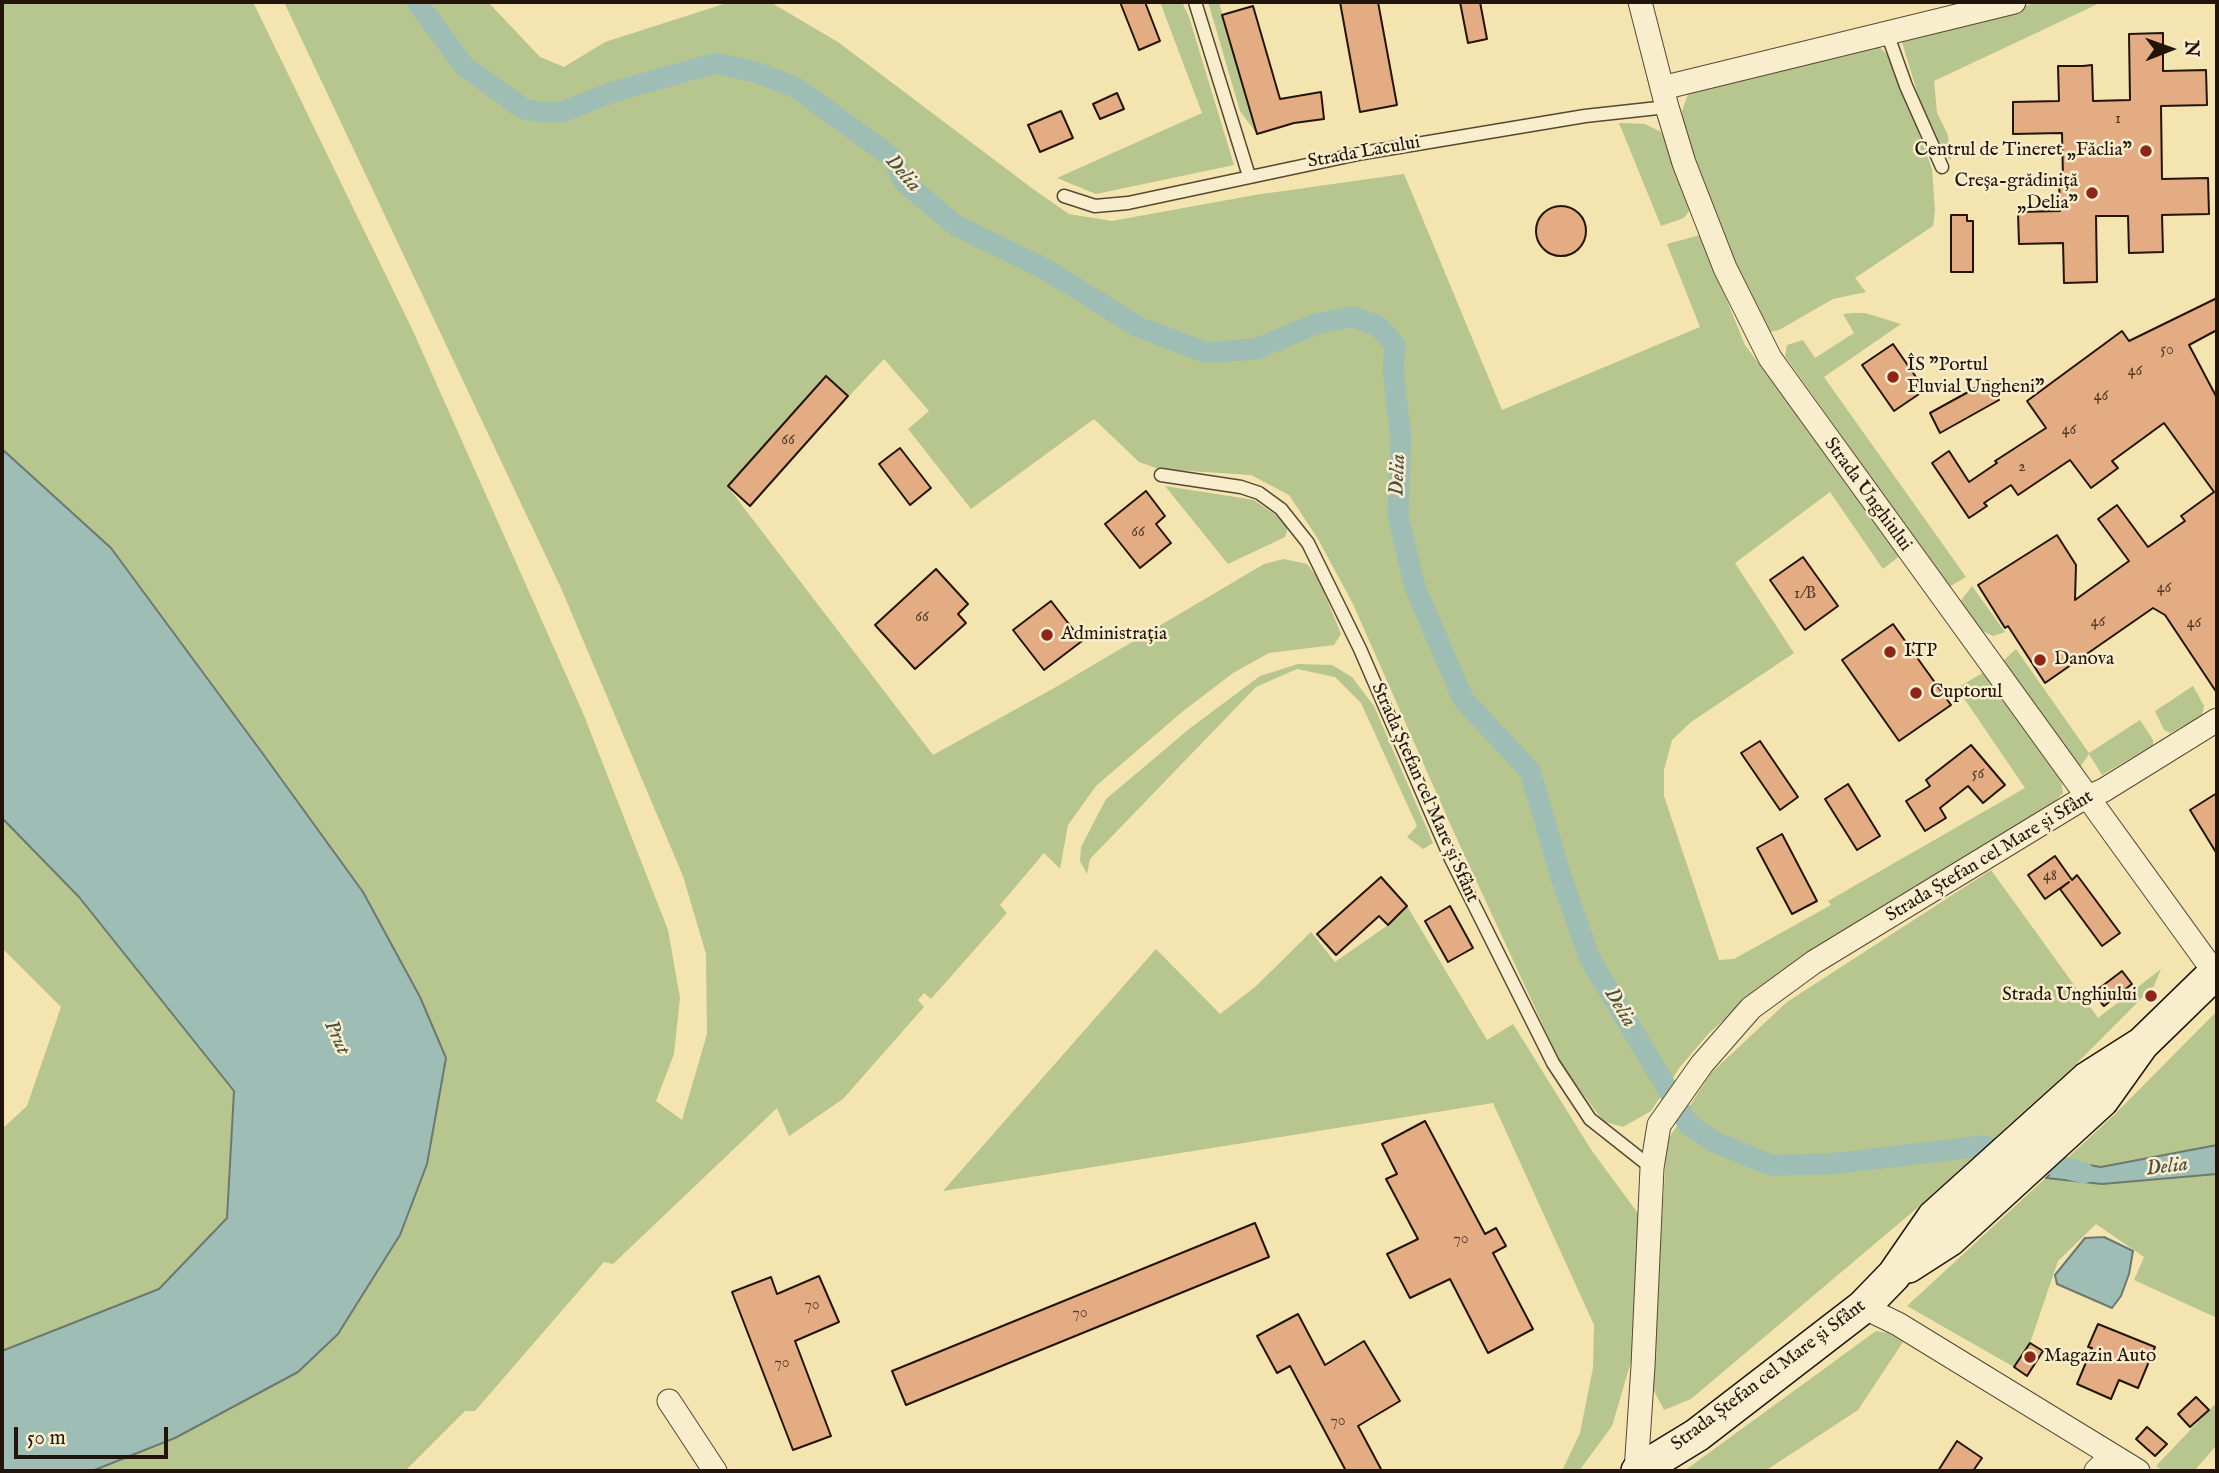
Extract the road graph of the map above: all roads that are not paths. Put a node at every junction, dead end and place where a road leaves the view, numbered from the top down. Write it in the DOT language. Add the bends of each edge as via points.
graph roads {
  1 [pos="1195,2"];
  2 [pos="1640,2"];
  3 [pos="2003,4"];
  4 [pos="1887,33"];
  5 [pos="1664,97"];
  6 [pos="1942,167"];
  7 [pos="1249,176"];
  8 [pos="1064,196"];
  9 [pos="1161,475"];
  10 [pos="2217,719"];
  11 [pos="2088,799"];
  12 [pos="2216,972"];
  13 [pos="1652,1168"];
  14 [pos="1863,1307"];
  15 [pos="670,1401"];
  16 [pos="2112,1455"];
  17 [pos="715,1471"];
  18 [pos="1637,1471"];
  19 [pos="2096,1471"];
  20 [pos="2138,1471"];
  1 -- 7 [label="lane"];
  2 -- 5 [label="street, Strada Unghiului"];
  3 -- 4 [label="street, Strada Lacului"];
  4 -- 5 [label="street, Strada Lacului"];
  4 -- 6 [label="lane"];
  5 -- 7 [label="lane, Strada Lacului" via="1585,116"];
  5 -- 11 [label="street, Strada Unghiului" via="1725,268 1769,358"];
  7 -- 8 [label="lane, Strada Lacului" via="1128,203 1095,206"];
  9 -- 13 [label="lane, Strada Ștefan cel Mare și Sfânt" via="1259,494 1282,509 1308,543 1360,649 1451,859 1553,1063 1590,1119"];
  10 -- 11 [label="street, Strada Ștefan cel Mare și Sfânt"];
  11 -- 12 [label="street, Strada Unghiului"];
  11 -- 13 [label="street, Strada Ștefan cel Mare și Sfânt" via="1814,962 1751,1008 1702,1064 1659,1125"];
  12 -- 14 [label="main road, Strada Ștefan cel Mare și Sfânt"];
  13 -- 18 [label="street, Strada Ștefan cel Mare și Sfânt"];
  14 -- 16 [label="street"];
  14 -- 18 [label="main road, Strada Ștefan cel Mare și Sfânt" via="1697,1435"];
  15 -- 17 [label="street"];
  16 -- 19 [label="street"];
  16 -- 20 [label="street"];
}
